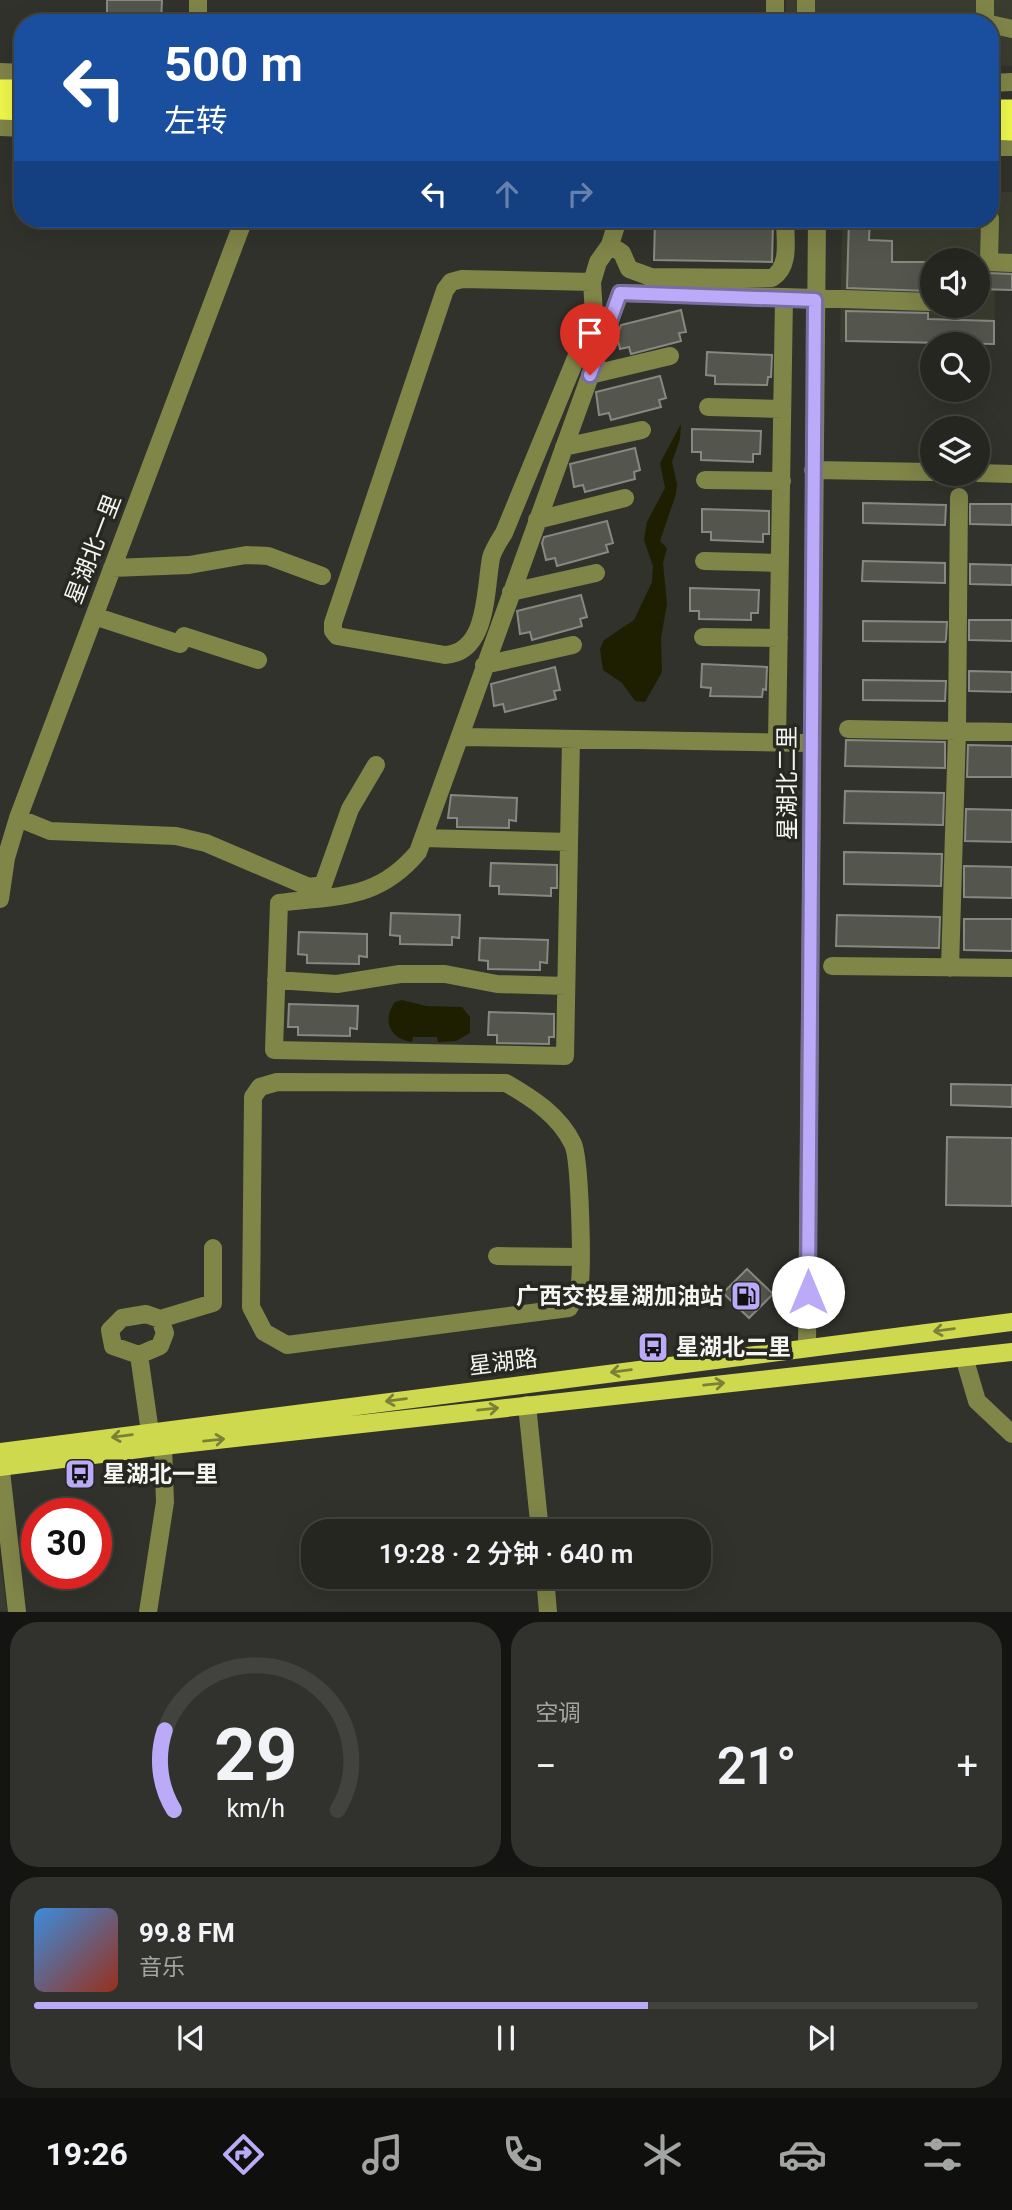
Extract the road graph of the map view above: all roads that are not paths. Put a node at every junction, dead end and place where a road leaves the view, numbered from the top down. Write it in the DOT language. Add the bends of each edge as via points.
graph roads {
  1 [pos="241,228"];
  2 [pos="615,228"];
  3 [pos="785,228"];
  4 [pos="817,228"];
  5 [pos="990,228"];
  6 [pos="610,245"];
  7 [pos="1012,262"];
  8 [pos="592,282"];
  9 [pos="784,297"];
  10 [pos="815,300"];
  11 [pos="920,302"];
  12 [pos="670,356"];
  13 [pos="590,375"];
  14 [pos="708,407"];
  15 [pos="782,409"];
  16 [pos="642,430"];
  17 [pos="564,447"];
  18 [pos="813,470"];
  19 [pos="920,472"];
  20 [pos="990,473"];
  21 [pos="1012,474"];
  22 [pos="705,480"];
  23 [pos="782,481"];
  24 [pos="959,497"];
  25 [pos="625,498"];
  26 [pos="537,520"];
  27 [pos="704,562"];
  28 [pos="780,563"];
  29 [pos="112,568"];
  30 [pos="596,573"];
  31 [pos="322,576"];
  32 [pos="511,592"];
  33 [pos="94,616"];
  34 [pos="703,637"];
  35 [pos="779,638"];
  36 [pos="573,645"];
  37 [pos="258,660"];
  38 [pos="484,665"];
  39 [pos="848,729"];
  40 [pos="957,731"];
  41 [pos="1012,732"];
  42 [pos="461,737"];
  43 [pos="571,739"];
  44 [pos="777,742"];
  45 [pos="812,743"];
  46 [pos="376,765"];
  47 [pos="18,818"];
  48 [pos="424,838"];
  49 [pos="569,842"];
  50 [pos="0,899"];
  51 [pos="832,965"];
  52 [pos="950,968"];
  53 [pos="1012,968"];
  54 [pos="276,980"];
  55 [pos="566,986"];
  56 [pos="212,1248"];
  57 [pos="497,1256"];
  58 [pos="579,1257"];
  59 [pos="160,1319"];
  60 [pos="1012,1322"];
  61 [pos="807,1347"];
  62 [pos="1012,1352"];
  63 [pos="139,1355"];
  64 [pos="964,1357"];
  65 [pos="527,1405"];
  66 [pos="150,1432"];
  67 [pos="1012,1434"];
  68 [pos="163,1446"];
  69 [pos="0,1452"];
  70 [pos="0,1466"];
  71 [pos="539,1519"];
  72 [pos="546,1589"];
  73 [pos="17,1612"];
  74 [pos="148,1612"];
  75 [pos="548,1612"];
  1 -- 29 [label="street, 星湖北一里"];
  2 -- 6 [label="street"];
  3 -- 6 [label="street" via="785,261 782,272 772,278 651,277 629,269 622,253"];
  4 -- 10 [label="street, 星湖北二里"];
  5 -- 7 [label="street" via="989,262"];
  6 -- 8 [label="street"];
  8 -- 8 [label="street" via="462,279 445,290 333,623 337,636 445,655 458,655 473,642 492,555 594,314"];
  9 -- 10 [label="street"];
  9 -- 13 [label="street" via="620,293"];
  9 -- 15 [label="street"];
  10 -- 11 [label="street"];
  10 -- 18 [label="street, 星湖北二里"];
  12 -- 13 [label="street"];
  13 -- 17 [label="street"];
  14 -- 15 [label="street"];
  15 -- 23 [label="street"];
  16 -- 17 [label="street"];
  17 -- 26 [label="street"];
  18 -- 19 [label="street"];
  18 -- 45 [label="street, 星湖北二里"];
  20 -- 21 [label="street"];
  22 -- 23 [label="street"];
  23 -- 28 [label="street"];
  24 -- 40 [label="street"];
  25 -- 26 [label="street"];
  26 -- 32 [label="street"];
  27 -- 28 [label="street"];
  28 -- 35 [label="street"];
  29 -- 31 [label="street" via="189,565 246,555 268,556"];
  29 -- 33 [label="street, 星湖北一里"];
  30 -- 32 [label="street"];
  32 -- 38 [label="street"];
  33 -- 37 [label="street" via="180,644 184,636"];
  33 -- 47 [label="street, 星湖北一里"];
  34 -- 35 [label="street"];
  35 -- 44 [label="street"];
  36 -- 38 [label="street"];
  38 -- 42 [label="street"];
  39 -- 40 [label="street"];
  40 -- 41 [label="street"];
  40 -- 52 [label="street"];
  42 -- 43 [label="street"];
  42 -- 48 [label="street"];
  43 -- 44 [label="street"];
  43 -- 49 [label="street"];
  44 -- 45 [label="street"];
  45 -- 61 [label="street, 星湖北二里"];
  46 -- 47 [label="street" via="350,809 323,885 309,887 206,843 176,836 50,831"];
  47 -- 50 [label="street, 星湖北一里"];
  48 -- 49 [label="street"];
  48 -- 54 [label="street" via="404,869 381,885 362,892 279,903"];
  49 -- 55 [label="street"];
  51 -- 52 [label="street"];
  52 -- 53 [label="street"];
  54 -- 55 [label="street" via="337,984 400,974 445,974 497,984"];
  54 -- 55 [label="street" via="274,1050 565,1056"];
  56 -- 59 [label="street" via="213,1303"];
  57 -- 58 [label="street"];
  58 -- 58 [label="street" via="579,1290 569,1307 286,1345 264,1332 251,1307 253,1097 260,1087 277,1082 506,1083 533,1098 573,1145 579,1171"];
  59 -- 63 [label="street" via="165,1333 160,1346"];
  59 -- 63 [label="street" via="146,1314 122,1318 110,1330 113,1346"];
  60 -- 61 [label="main road, 星湖路, one-way"];
  61 -- 66 [label="main road, 星湖路, one-way"];
  62 -- 64 [label="main road, 星湖路"];
  63 -- 66 [label="street"];
  65 -- 64 [label="main road, 星湖路, one-way"];
  64 -- 67 [label="street" via="977,1401"];
  68 -- 65 [label="main road, 星湖路, one-way"];
  65 -- 71 [label="street"];
  66 -- 69 [label="main road, 星湖路, one-way"];
  68 -- 70 [label="main road, 星湖路"];
  68 -- 74 [label="street" via="165,1502"];
  70 -- 73 [label="street"];
  72 -- 75 [label="street"];
}
